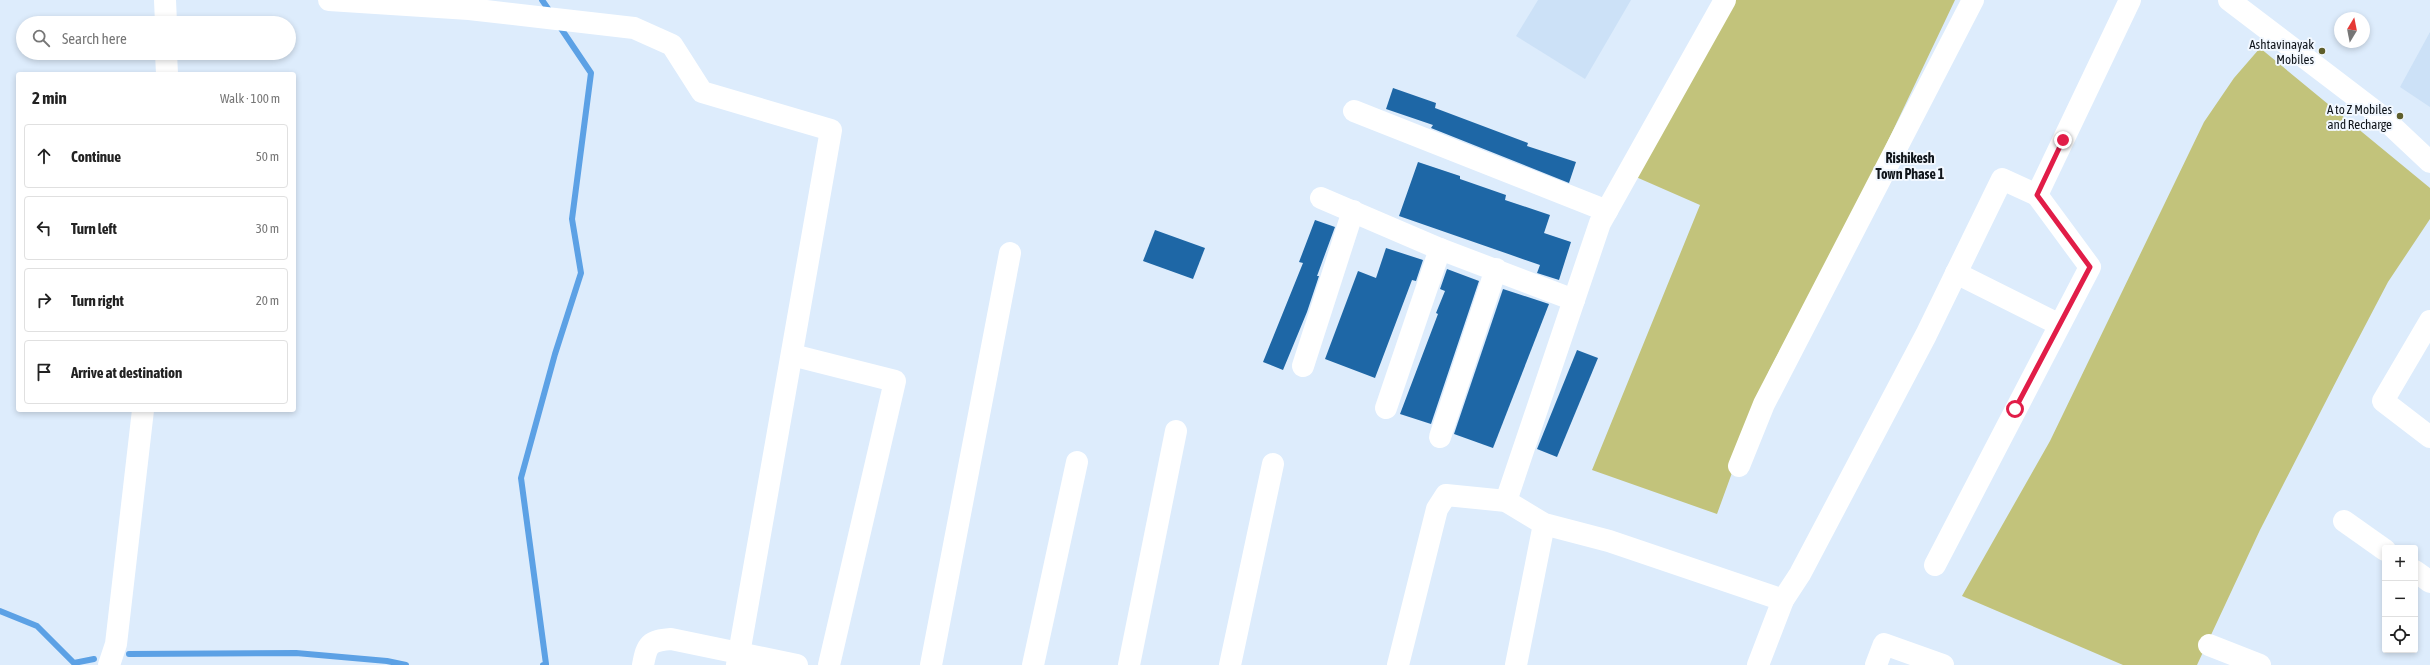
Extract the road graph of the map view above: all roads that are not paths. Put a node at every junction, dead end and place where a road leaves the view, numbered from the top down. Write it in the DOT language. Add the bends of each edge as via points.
graph roads {
  1 [pos="166,0"];
  2 [pos="328,0"];
  3 [pos="1725,0"];
  4 [pos="1973,0"];
  5 [pos="2130,0"];
  6 [pos="2229,0"];
  7 [pos="166,16"];
  8 [pos="166,60"];
  9 [pos="167,72"];
  10 [pos="1354,111"];
  11 [pos="2430,162"];
  12 [pos="2037,195"];
  13 [pos="1321,198"];
  14 [pos="1353,211"];
  15 [pos="1607,211"];
  16 [pos="1440,249"];
  17 [pos="1010,253"];
  18 [pos="1496,269"];
  19 [pos="1956,273"];
  20 [pos="1574,300"];
  21 [pos="2058,324"];
  22 [pos="2427,334"];
  23 [pos="792,355"];
  24 [pos="1303,366"];
  25 [pos="1386,408"];
  26 [pos="143,412"];
  27 [pos="1176,431"];
  28 [pos="1440,437"];
  29 [pos="2430,437"];
  30 [pos="1077,462"];
  31 [pos="1273,464"];
  32 [pos="1739,466"];
  33 [pos="1506,501"];
  34 [pos="2344,521"];
  35 [pos="1544,524"];
  36 [pos="2382,548"];
  37 [pos="1935,565"];
  38 [pos="2418,573"];
  39 [pos="2430,582"];
  40 [pos="1783,600"];
  41 [pos="2209,645"];
  42 [pos="739,658"];
  43 [pos="110,665"];
  44 [pos="643,665"];
  45 [pos="797,665"];
  46 [pos="829,665"];
  47 [pos="931,665"];
  48 [pos="1033,665"];
  49 [pos="1129,665"];
  50 [pos="1230,665"];
  51 [pos="1398,665"];
  52 [pos="1516,665"];
  53 [pos="1758,665"];
  54 [pos="1876,665"];
  55 [pos="1942,665"];
  56 [pos="2260,665"];
  1 -- 7 [label="street"];
  2 -- 23 [label="street" via="469,9 634,28 672,45 702,92 832,130"];
  3 -- 15 [label="street"];
  4 -- 32 [label="street" via="1764,404"];
  5 -- 12 [label="street"];
  6 -- 11 [label="street" via="2380,115"];
  8 -- 9 [label="street"];
  10 -- 15 [label="street"];
  12 -- 19 [label="street" via="2002,179"];
  12 -- 21 [label="street" via="2090,267"];
  13 -- 14 [label="street"];
  14 -- 16 [label="street"];
  14 -- 24 [label="street"];
  15 -- 20 [label="street" via="1600,223"];
  16 -- 18 [label="street"];
  16 -- 25 [label="street"];
  17 -- 47 [label="street"];
  18 -- 20 [label="street"];
  18 -- 28 [label="street"];
  19 -- 21 [label="street"];
  19 -- 40 [label="street" via="1800,574"];
  20 -- 33 [label="street"];
  21 -- 37 [label="street"];
  22 -- 29 [label="street" via="2383,401"];
  23 -- 42 [label="street"];
  23 -- 46 [label="street" via="895,381"];
  26 -- 43 [label="street" via="116,644"];
  27 -- 49 [label="street"];
  30 -- 48 [label="street"];
  31 -- 50 [label="street"];
  33 -- 35 [label="street"];
  33 -- 51 [label="street" via="1446,496 1437,509"];
  34 -- 36 [label="street"];
  35 -- 40 [label="street" via="1609,541"];
  35 -- 52 [label="street"];
  38 -- 39 [label="street"];
  40 -- 53 [label="street"];
  41 -- 56 [label="street"];
  42 -- 44 [label="street" via="671,639 654,640 646,649"];
  42 -- 45 [label="street"];
  54 -- 55 [label="street" via="1884,644"];
}
